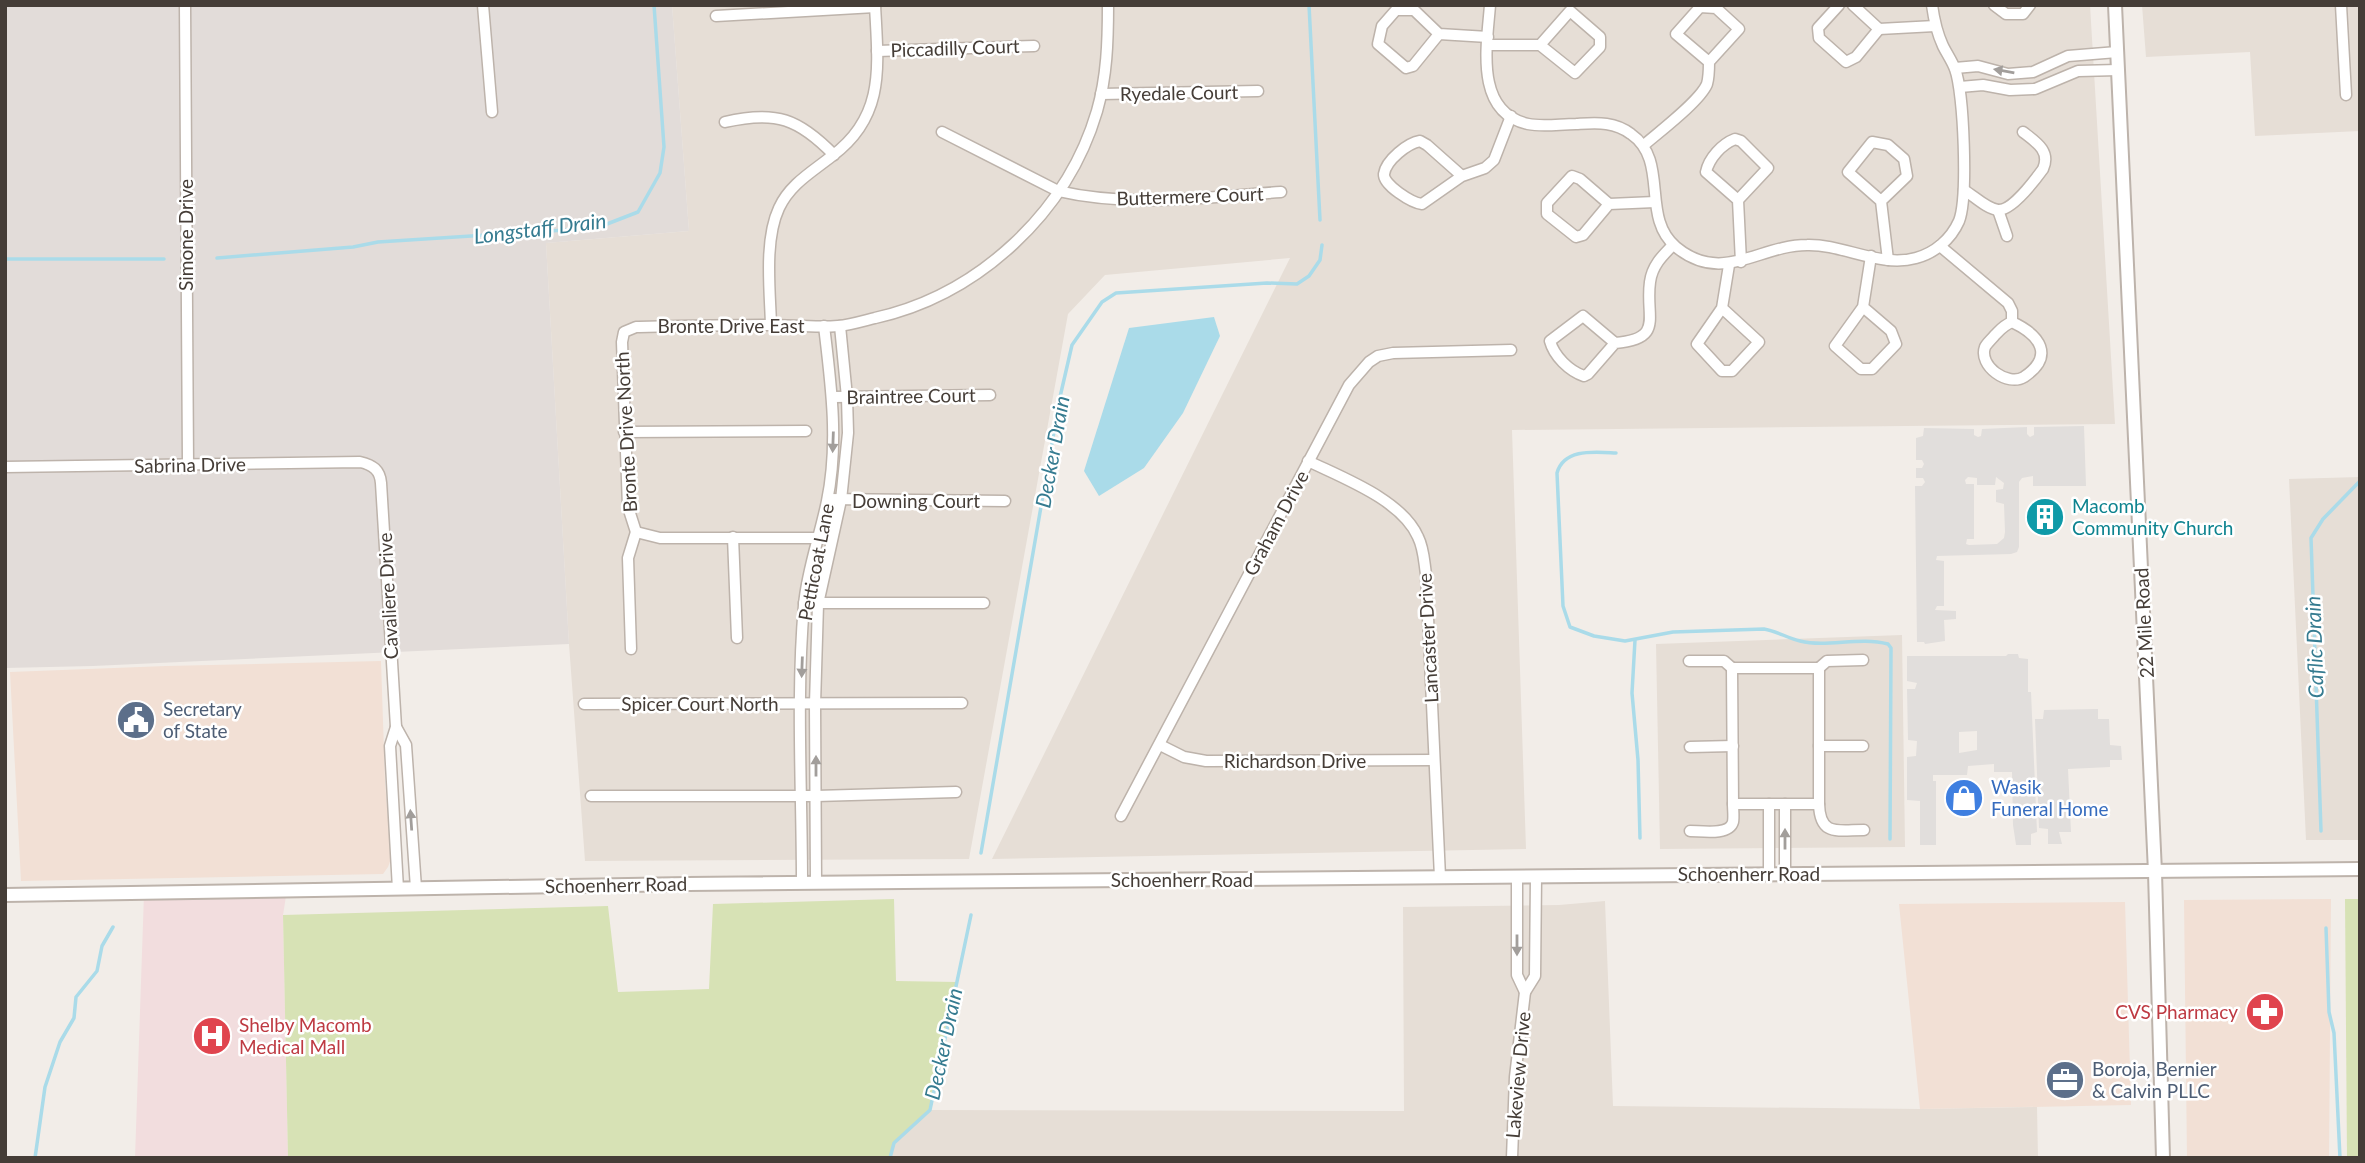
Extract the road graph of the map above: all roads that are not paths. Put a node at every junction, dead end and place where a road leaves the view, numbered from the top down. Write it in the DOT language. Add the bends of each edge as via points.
graph roads {
  1 [pos="185,5"];
  2 [pos="483,5"];
  3 [pos="1108,5"];
  4 [pos="1490,5"];
  5 [pos="1839,5"];
  6 [pos="1853,5"];
  7 [pos="1932,5"];
  8 [pos="1994,5"];
  9 [pos="2030,5"];
  10 [pos="2115,5"];
  11 [pos="2341,5"];
  12 [pos="875,6"];
  13 [pos="716,16"];
  14 [pos="1935,26"];
  15 [pos="1879,29"];
  16 [pos="1439,34"];
  17 [pos="1488,41"];
  18 [pos="1540,45"];
  19 [pos="1034,46"];
  20 [pos="877,51"];
  21 [pos="2117,52"];
  22 [pos="1709,62"];
  23 [pos="1955,68"];
  24 [pos="2118,70"];
  25 [pos="2033,72"];
  26 [pos="1960,87"];
  27 [pos="2035,89"];
  28 [pos="1258,91"];
  29 [pos="1101,94"];
  30 [pos="2346,94"];
  31 [pos="492,112"];
  32 [pos="1511,116"];
  33 [pos="725,122"];
  34 [pos="942,132"];
  35 [pos="2023,132"];
  36 [pos="1644,145"];
  37 [pos="834,155"];
  38 [pos="1462,176"];
  39 [pos="1964,190"];
  40 [pos="1058,191"];
  41 [pos="1282,192"];
  42 [pos="1738,200"];
  43 [pos="1881,201"];
  44 [pos="1655,202"];
  45 [pos="1609,204"];
  46 [pos="1998,209"];
  47 [pos="2007,236"];
  48 [pos="1673,245"];
  49 [pos="1940,246"];
  50 [pos="1871,256"];
  51 [pos="1888,260"];
  52 [pos="1741,262"];
  53 [pos="1729,265"];
  54 [pos="1863,307"];
  55 [pos="1722,309"];
  56 [pos="2012,322"];
  57 [pos="771,325"];
  58 [pos="824,326"];
  59 [pos="840,326"];
  60 [pos="624,332"];
  61 [pos="1615,343"];
  62 [pos="1511,349"];
  63 [pos="990,395"];
  64 [pos="833,397"];
  65 [pos="847,397"];
  66 [pos="806,430"];
  67 [pos="624,432"];
  68 [pos="1308,461"];
  69 [pos="188,464"];
  70 [pos="5,467"];
  71 [pos="374,467"];
  72 [pos="828,499"];
  73 [pos="841,500"];
  74 [pos="1005,501"];
  75 [pos="636,532"];
  76 [pos="733,537"];
  77 [pos="818,538"];
  78 [pos="834,538"];
  79 [pos="804,603"];
  80 [pos="984,603"];
  81 [pos="818,604"];
  82 [pos="737,638"];
  83 [pos="631,649"];
  84 [pos="1863,660"];
  85 [pos="1689,661"];
  86 [pos="1732,668"];
  87 [pos="1819,668"];
  88 [pos="962,703"];
  89 [pos="584,704"];
  90 [pos="801,704"];
  91 [pos="815,704"];
  92 [pos="396,727"];
  93 [pos="1160,745"];
  94 [pos="1733,746"];
  95 [pos="1819,746"];
  96 [pos="1863,746"];
  97 [pos="1690,747"];
  98 [pos="1434,760"];
  99 [pos="956,792"];
  100 [pos="591,796"];
  101 [pos="802,796"];
  102 [pos="816,796"];
  103 [pos="1733,804"];
  104 [pos="1769,804"];
  105 [pos="1785,804"];
  106 [pos="1819,804"];
  107 [pos="1121,816"];
  108 [pos="1864,830"];
  109 [pos="1690,831"];
  110 [pos="2360,869"];
  111 [pos="2155,872"];
  112 [pos="1769,874"];
  113 [pos="1785,874"];
  114 [pos="1440,877"];
  115 [pos="1517,877"];
  116 [pos="1536,877"];
  117 [pos="802,883"];
  118 [pos="816,883"];
  119 [pos="398,888"];
  120 [pos="416,888"];
  121 [pos="5,895"];
  122 [pos="1525,992"];
  123 [pos="1512,1158"];
  124 [pos="2163,1158"];
  1 -- 69 [label="street, Simone Drive"];
  2 -- 31 [label="street"];
  3 -- 29 [label="street, Bronte Drive East"];
  4 -- 17 [label="street"];
  5 -- 15 [label="street" via="1818,28 1819,38 1846,62 1856,57"];
  6 -- 15 [label="street"];
  7 -- 14 [label="street"];
  8 -- 9 [label="street" via="2006,14 2023,14"];
  10 -- 21 [label="street, 22 Mile Road"];
  11 -- 30 [label="street"];
  12 -- 13 [label="street"];
  12 -- 20 [label="street"];
  14 -- 15 [label="street"];
  14 -- 23 [label="street"];
  16 -- 16 [label="street" via="1414,10 1396,10 1382,26 1378,44 1406,68 1413,66"];
  16 -- 17 [label="street"];
  17 -- 18 [label="street"];
  17 -- 32 [label="street" via="1492,94"];
  18 -- 18 [label="street" via="1570,11 1600,37 1600,47 1575,73"];
  19 -- 20 [label="street, Piccadilly Court"];
  20 -- 37 [label="street" via="872,107 859,130"];
  21 -- 24 [label="street, 22 Mile Road"];
  21 -- 25 [label="street" via="2067,56"];
  22 -- 22 [label="street" via="1676,34 1700,7 1716,8 1739,29"];
  22 -- 36 [label="street" via="1701,93"];
  25 -- 23 [label="street, one-way"];
  23 -- 26 [label="street"];
  24 -- 27 [label="street" via="2071,72"];
  24 -- 111 [label="street, 22 Mile Road"];
  25 -- 27 [label="street"];
  26 -- 27 [label="street"];
  26 -- 39 [label="street"];
  28 -- 29 [label="street, Ryedale Court"];
  29 -- 40 [label="street, Bronte Drive East" via="1087,138"];
  32 -- 36 [label="street" via="1530,124 1612,124"];
  32 -- 38 [label="street" via="1494,160"];
  33 -- 37 [label="street" via="750,117 792,122 815,135"];
  34 -- 40 [label="street, Buttermere Court"];
  35 -- 46 [label="street" via="2044,150 2046,162 2012,205"];
  36 -- 44 [label="street" via="1652,167"];
  37 -- 57 [label="street" via="799,181 773,224"];
  38 -- 38 [label="street" via="1420,141 1404,147 1384,175 1410,201 1422,204"];
  39 -- 46 [label="street"];
  39 -- 49 [label="street" via="1958,222"];
  40 -- 41 [label="street, Buttermere Court" via="1138,200"];
  40 -- 59 [label="street, Bronte Drive East" via="1017,241 959,286 900,312"];
  42 -- 42 [label="street" via="1768,168 1735,139 1722,146 1706,172"];
  42 -- 52 [label="street"];
  43 -- 43 [label="street" via="1848,172 1872,142 1888,145 1905,159 1907,176"];
  43 -- 51 [label="street"];
  44 -- 45 [label="street"];
  44 -- 48 [label="street" via="1660,225"];
  45 -- 45 [label="street" via="1572,176 1547,203 1547,214 1576,237 1583,235"];
  46 -- 47 [label="street"];
  48 -- 53 [label="street" via="1701,261"];
  48 -- 61 [label="street" via="1651,277 1648,330 1638,340"];
  49 -- 51 [label="street" via="1919,257"];
  49 -- 56 [label="street" via="2006,301"];
  50 -- 51 [label="street"];
  50 -- 52 [label="street" via="1806,245"];
  50 -- 54 [label="street"];
  52 -- 53 [label="street"];
  53 -- 55 [label="street"];
  54 -- 54 [label="street" via="1835,345 1861,369 1872,369 1896,344 1891,331"];
  55 -- 55 [label="street" via="1697,344 1722,371 1732,371 1759,342"];
  56 -- 56 [label="street" via="1985,346 1984,354 1987,364 2014,380 2023,378 2040,360 2042,350 2040,342"];
  57 -- 58 [label="street, Bronte Drive East"];
  57 -- 60 [label="street, Bronte Drive East" via="636,327"];
  58 -- 59 [label="street, Bronte Drive East"];
  58 -- 64 [label="street, Petticoat Lane"];
  59 -- 65 [label="street, Petticoat Lane"];
  60 -- 67 [label="street, Bronte Drive North"];
  61 -- 61 [label="street" via="1583,316 1550,341 1559,358 1584,376"];
  62 -- 68 [label="street, Graham Drive" via="1378,356 1349,385"];
  63 -- 65 [label="street, Braintree Court"];
  64 -- 65 [label="street, Braintree Court"];
  64 -- 72 [label="street, Petticoat Lane, one-way"];
  65 -- 73 [label="street, Petticoat Lane"];
  66 -- 67 [label="street"];
  67 -- 75 [label="street, Bronte Drive North" via="628,507"];
  68 -- 93 [label="street, Graham Drive"];
  68 -- 98 [label="street, Lancaster Drive" via="1388,504 1411,523 1420,541 1426,574"];
  69 -- 70 [label="street, Sabrina Drive"];
  69 -- 71 [label="street, Sabrina Drive" via="360,462"];
  71 -- 92 [label="street, Cavaliere Drive" via="382,483"];
  72 -- 73 [label="street, Downing Court"];
  72 -- 77 [label="street, Petticoat Lane"];
  73 -- 74 [label="street, Downing Court"];
  73 -- 78 [label="street, Petticoat Lane"];
  75 -- 76 [label="street" via="660,538"];
  75 -- 83 [label="street" via="628,558"];
  76 -- 77 [label="street"];
  76 -- 82 [label="street"];
  77 -- 78 [label="street"];
  77 -- 79 [label="street, Petticoat Lane"];
  78 -- 81 [label="street, Petticoat Lane"];
  79 -- 81 [label="street"];
  79 -- 90 [label="street, Petticoat Lane, one-way"];
  80 -- 81 [label="street"];
  81 -- 91 [label="street, Petticoat Lane"];
  84 -- 87 [label="street" via="1827,661"];
  85 -- 86 [label="street" via="1724,661"];
  86 -- 87 [label="street"];
  86 -- 94 [label="street"];
  87 -- 95 [label="street"];
  88 -- 91 [label="street, Spicer Court North"];
  89 -- 90 [label="street, Spicer Court North"];
  90 -- 91 [label="street, Spicer Court North"];
  90 -- 101 [label="street, Petticoat Lane"];
  102 -- 91 [label="street, Petticoat Lane, one-way"];
  92 -- 119 [label="street, Cavaliere Drive" via="390,746"];
  120 -- 92 [label="street, Cavaliere Drive, one-way" via="406,745"];
  93 -- 98 [label="street, Richardson Drive" via="1206,761"];
  93 -- 107 [label="street, Graham Drive"];
  94 -- 97 [label="street"];
  94 -- 103 [label="street"];
  95 -- 96 [label="street"];
  95 -- 106 [label="street"];
  98 -- 114 [label="street, Lancaster Drive"];
  99 -- 102 [label="street"];
  100 -- 101 [label="street"];
  101 -- 102 [label="street"];
  101 -- 117 [label="street, Petticoat Lane"];
  102 -- 118 [label="street, Petticoat Lane"];
  103 -- 104 [label="street"];
  103 -- 109 [label="street" via="1729,827"];
  104 -- 105 [label="street"];
  104 -- 112 [label="street"];
  105 -- 106 [label="street"];
  113 -- 105 [label="street, one-way"];
  106 -- 108 [label="street" via="1821,820 1830,830"];
  110 -- 111 [label="street, Schoenherr Road"];
  111 -- 113 [label="street, Schoenherr Road"];
  111 -- 124 [label="street, 22 Mile Road"];
  112 -- 113 [label="street, Schoenherr Road"];
  112 -- 116 [label="street, Schoenherr Road"];
  114 -- 115 [label="street, Schoenherr Road"];
  114 -- 118 [label="street, Schoenherr Road"];
  115 -- 116 [label="street, Schoenherr Road"];
  115 -- 122 [label="street, Lakeview Drive, one-way" via="1517,975"];
  116 -- 122 [label="street, Lakeview Drive" via="1535,976"];
  117 -- 118 [label="street, Schoenherr Road"];
  117 -- 120 [label="street, Schoenherr Road"];
  119 -- 120 [label="street, Schoenherr Road"];
  119 -- 121 [label="street, Schoenherr Road"];
  122 -- 123 [label="street, Lakeview Drive"];
}
